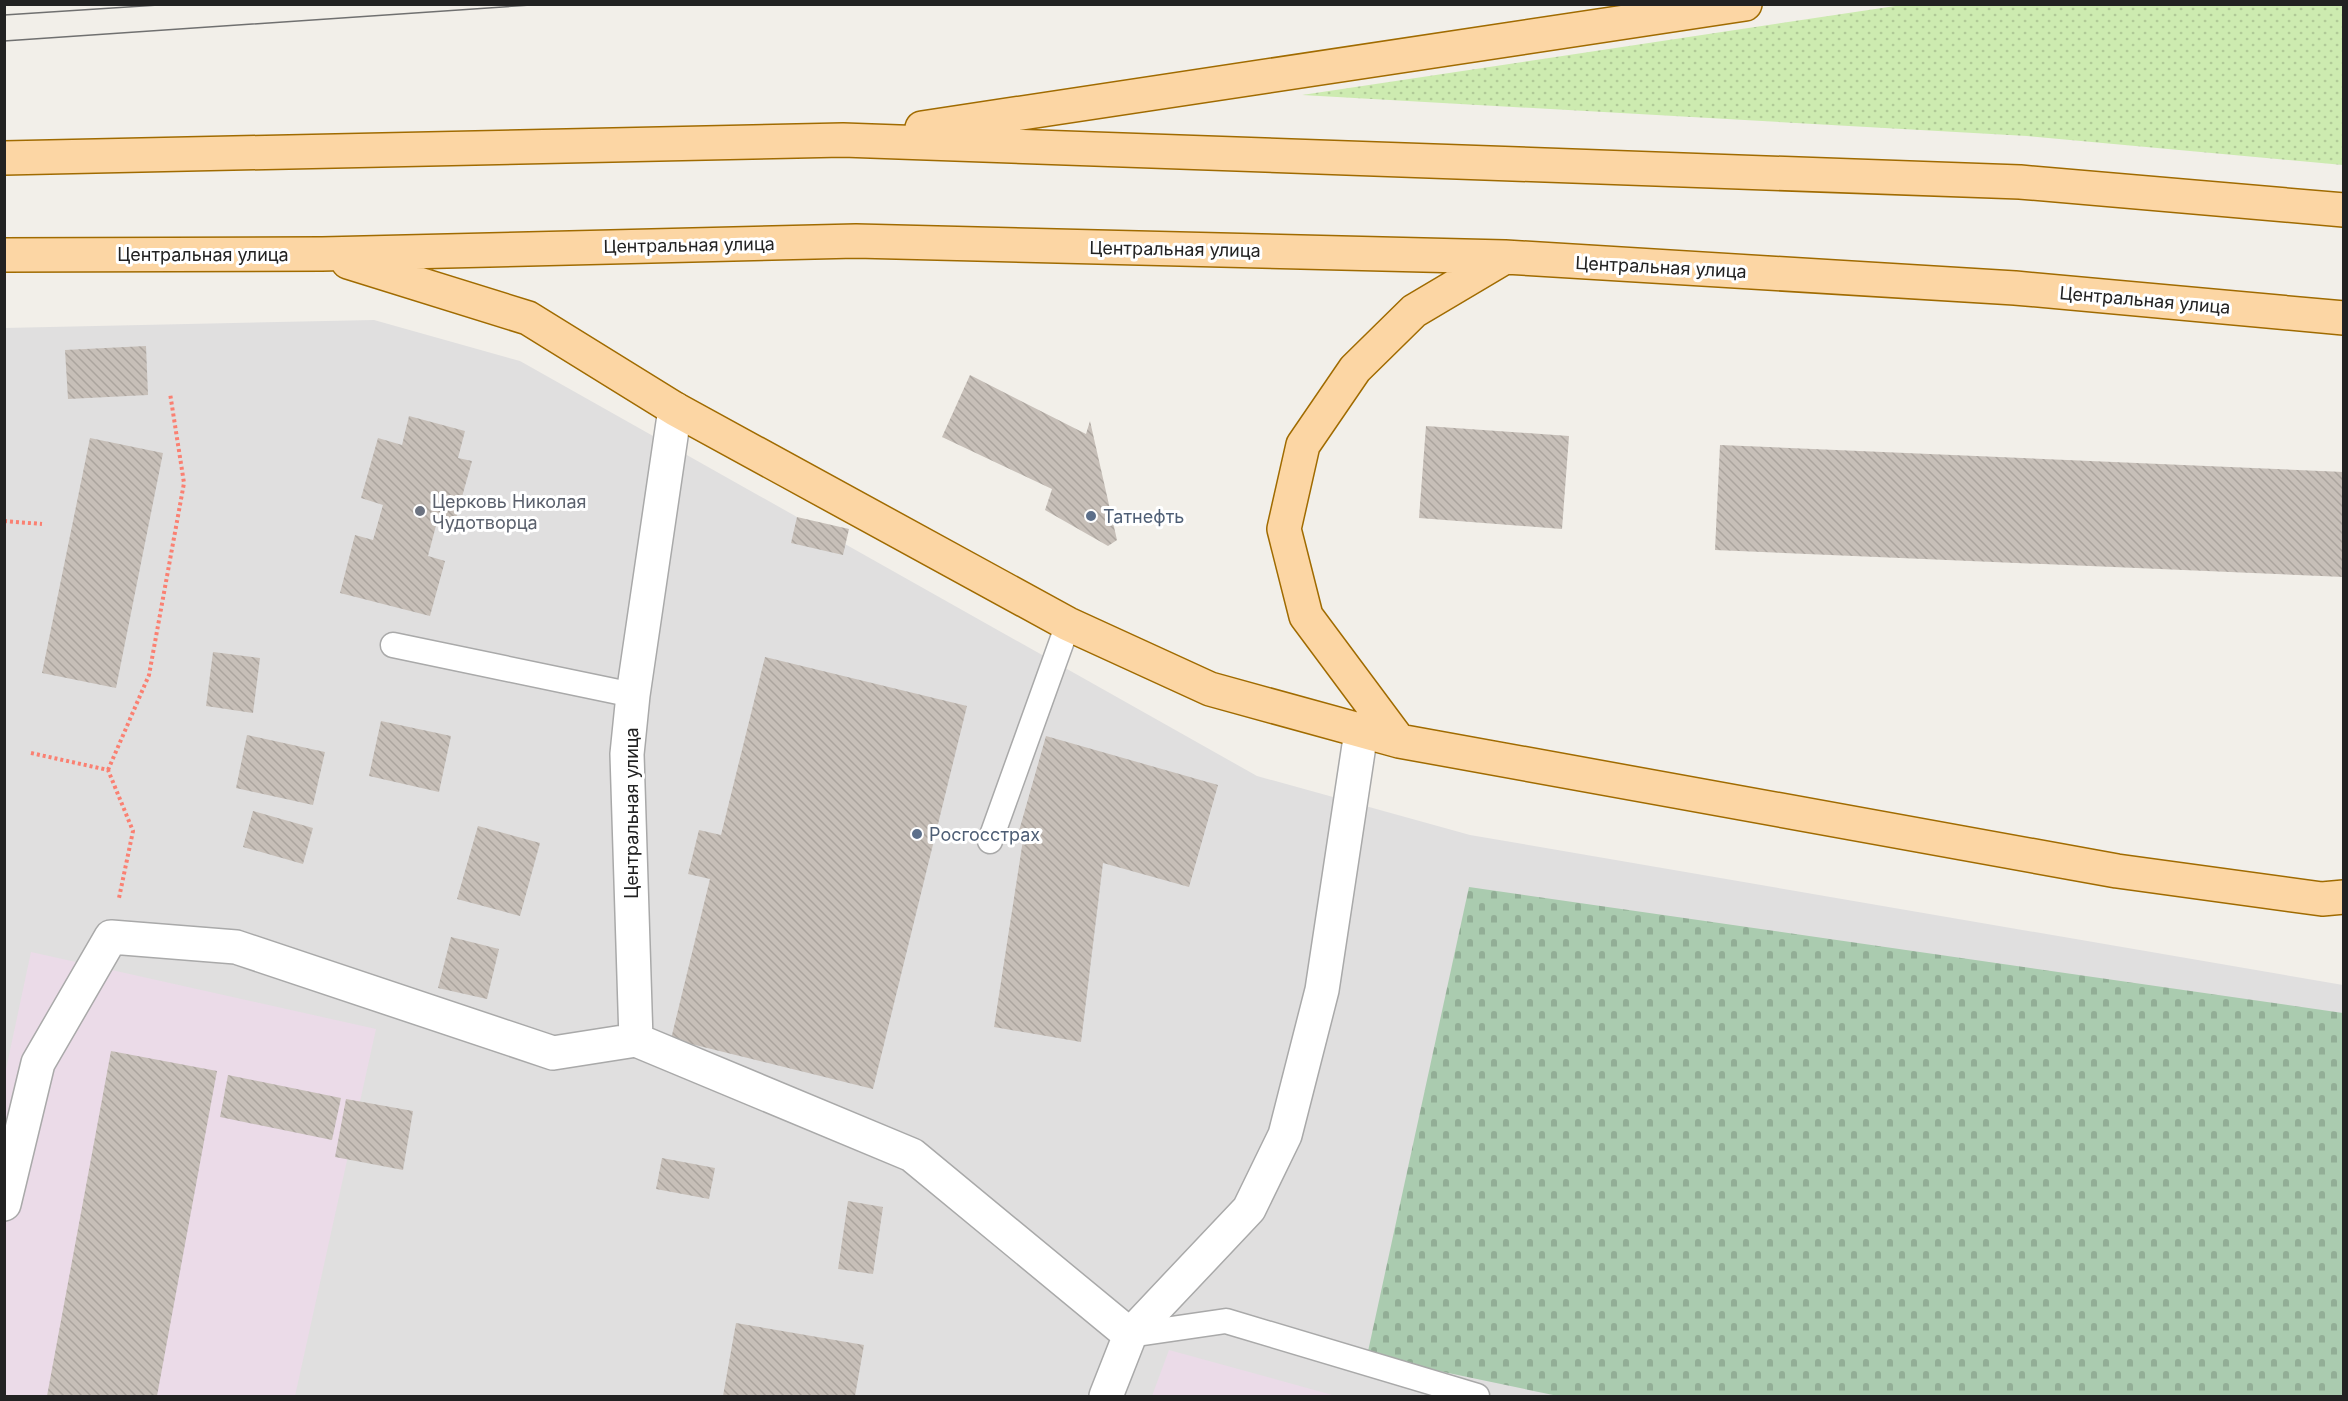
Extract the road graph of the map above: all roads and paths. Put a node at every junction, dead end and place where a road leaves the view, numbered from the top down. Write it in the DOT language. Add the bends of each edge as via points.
graph roads {
  1 [pos="1745,4"];
  2 [pos="843,140"];
  3 [pos="4,158"];
  4 [pos="2343,210"];
  5 [pos="322,254"];
  6 [pos="4,255"];
  7 [pos="1505,257"];
  8 [pos="2343,318"];
  9 [pos="170,393"];
  10 [pos="675,409"];
  11 [pos="4,521"];
  12 [pos="42,524"];
  13 [pos="1068,624"];
  14 [pos="393,645"];
  15 [pos="633,695"];
  16 [pos="1361,732"];
  17 [pos="1399,741"];
  18 [pos="31,753"];
  19 [pos="108,770"];
  20 [pos="990,842"];
  21 [pos="2343,897"];
  22 [pos="111,937"];
  23 [pos="636,1040"];
  24 [pos="4,1204"];
  25 [pos="1130,1335"];
  26 [pos="1106,1396"];
  27 [pos="1477,1396"];
  1 -- 2 [label="main road"];
  2 -- 3 [label="main road"];
  2 -- 4 [label="main road" via="2020,182"];
  5 -- 6 [label="main road, Центральная улица"];
  5 -- 7 [label="main road, Центральная улица" via="856,241"];
  5 -- 10 [label="main road" via="528,318"];
  7 -- 8 [label="main road, Центральная улица" via="2015,288"];
  7 -- 17 [label="main road" via="1414,311 1355,369 1304,445 1284,529 1306,616"];
  9 -- 19 [label="path" via="184,483 149,675"];
  10 -- 13 [label="main road"];
  10 -- 15 [label="street, Центральная улица"];
  11 -- 12 [label="path"];
  13 -- 16 [label="main road" via="1210,689"];
  13 -- 20 [label="lane"];
  14 -- 15 [label="lane"];
  15 -- 23 [label="street, Центральная улица" via="627,754"];
  16 -- 17 [label="main road"];
  16 -- 25 [label="street" via="1322,990 1285,1135 1250,1209"];
  17 -- 21 [label="main road" via="2117,871 2322,899"];
  18 -- 19 [label="path"];
  19 -- 22 [label="path" via="133,831"];
  22 -- 23 [label="street" via="236,947 553,1053"];
  22 -- 24 [label="street" via="38,1063"];
  23 -- 25 [label="street" via="912,1155"];
  25 -- 26 [label="street"];
  25 -- 27 [label="lane" via="1226,1321"];
}
